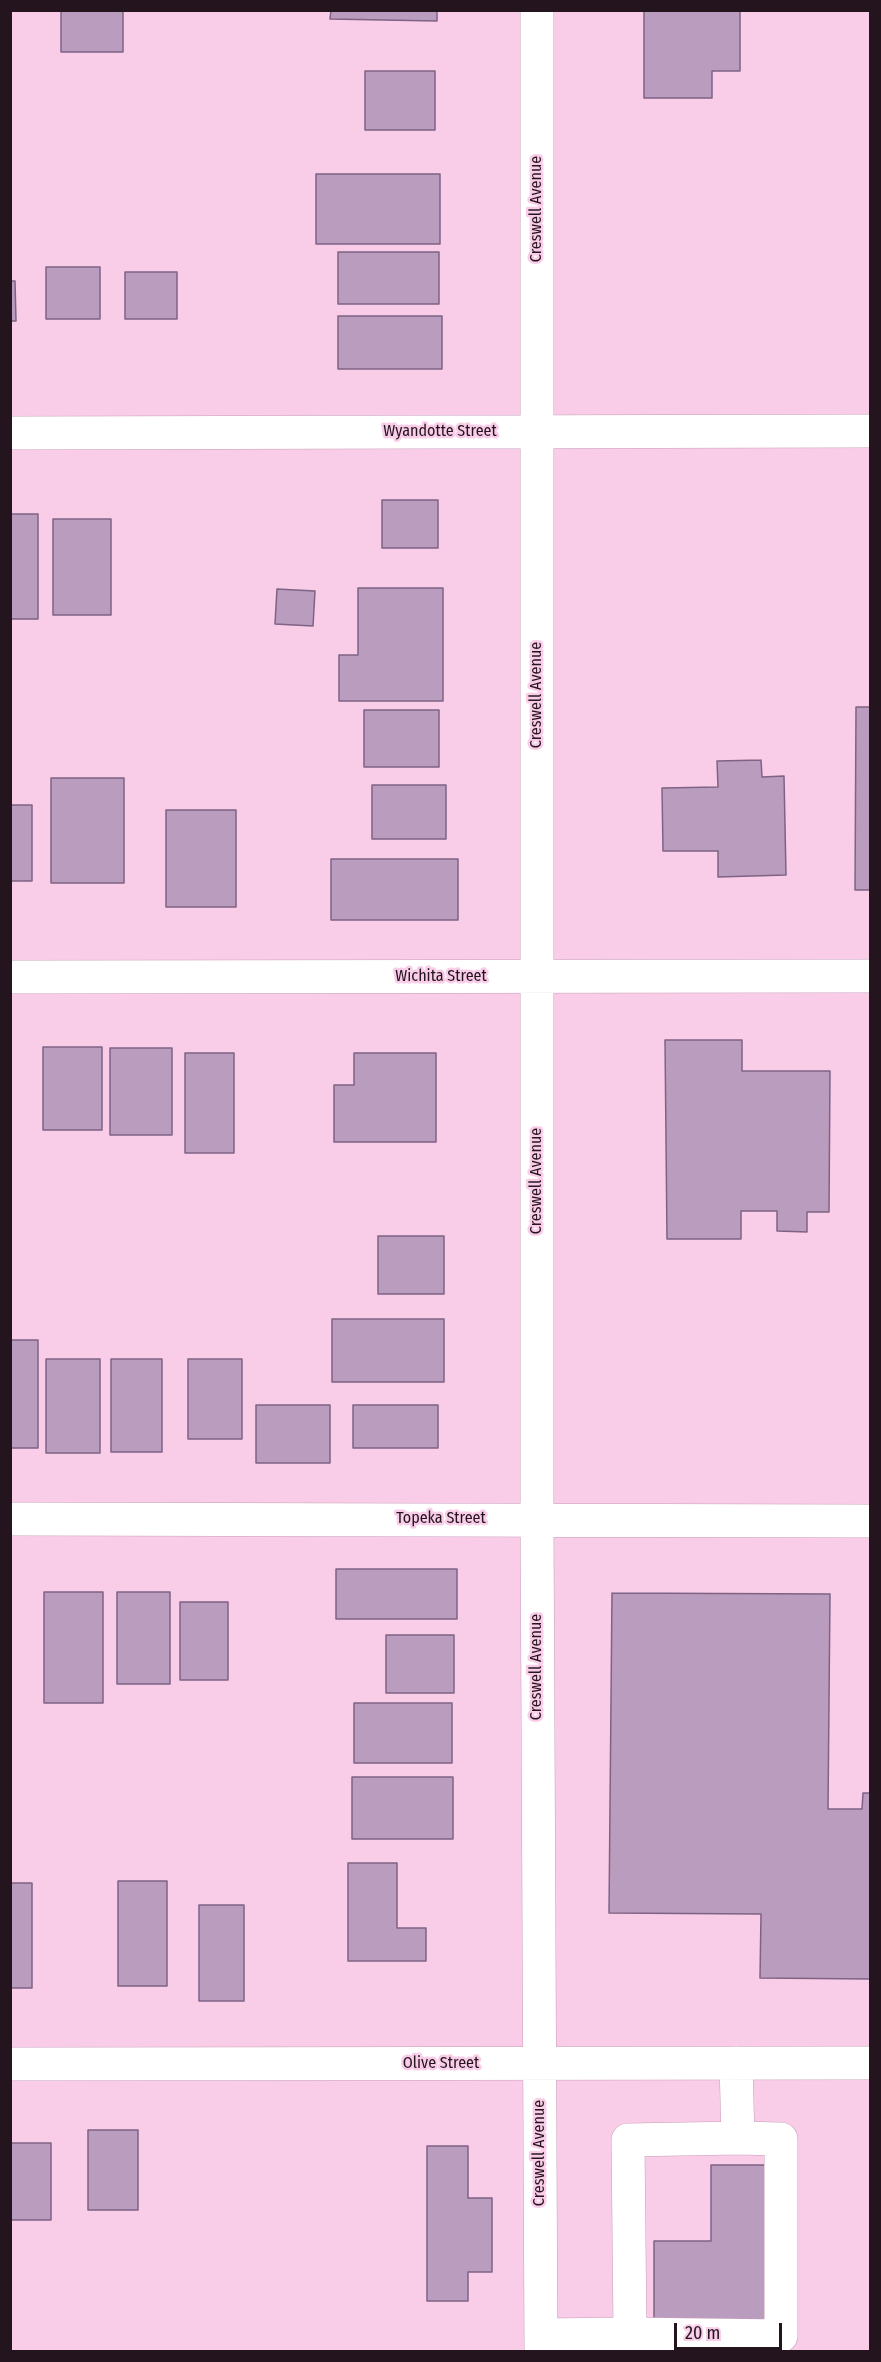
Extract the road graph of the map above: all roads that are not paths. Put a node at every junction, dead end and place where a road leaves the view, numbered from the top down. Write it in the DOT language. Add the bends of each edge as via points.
graph roads {
  1 [pos="537,10"];
  2 [pos="537,432"];
  3 [pos="870,432"];
  4 [pos="10,433"];
  5 [pos="870,976"];
  6 [pos="10,977"];
  7 [pos="537,978"];
  8 [pos="10,1519"];
  9 [pos="537,1519"];
  10 [pos="870,1521"];
  11 [pos="736,2063"];
  12 [pos="870,2063"];
  13 [pos="10,2064"];
  14 [pos="540,2064"];
  15 [pos="738,2138"];
  16 [pos="630,2334"];
  17 [pos="541,2343"];
  1 -- 2 [label="street, Creswell Avenue"];
  2 -- 3 [label="street, Wyandotte Street"];
  2 -- 4 [label="street, Wyandotte Street"];
  2 -- 7 [label="street, Creswell Avenue"];
  5 -- 7 [label="street, Wichita Street"];
  6 -- 7 [label="street, Wichita Street"];
  7 -- 9 [label="street, Creswell Avenue"];
  8 -- 9 [label="street, Topeka Street"];
  9 -- 10 [label="street, Topeka Street"];
  9 -- 14 [label="street, Creswell Avenue"];
  11 -- 12 [label="street, Olive Street"];
  11 -- 14 [label="street, Olive Street"];
  11 -- 15 [label="street"];
  13 -- 14 [label="street, Olive Street"];
  14 -- 17 [label="street, Creswell Avenue"];
  15 -- 16 [label="street" via="628,2140"];
  15 -- 16 [label="street" via="781,2139 781,2336"];
  16 -- 17 [label="street"];
}
